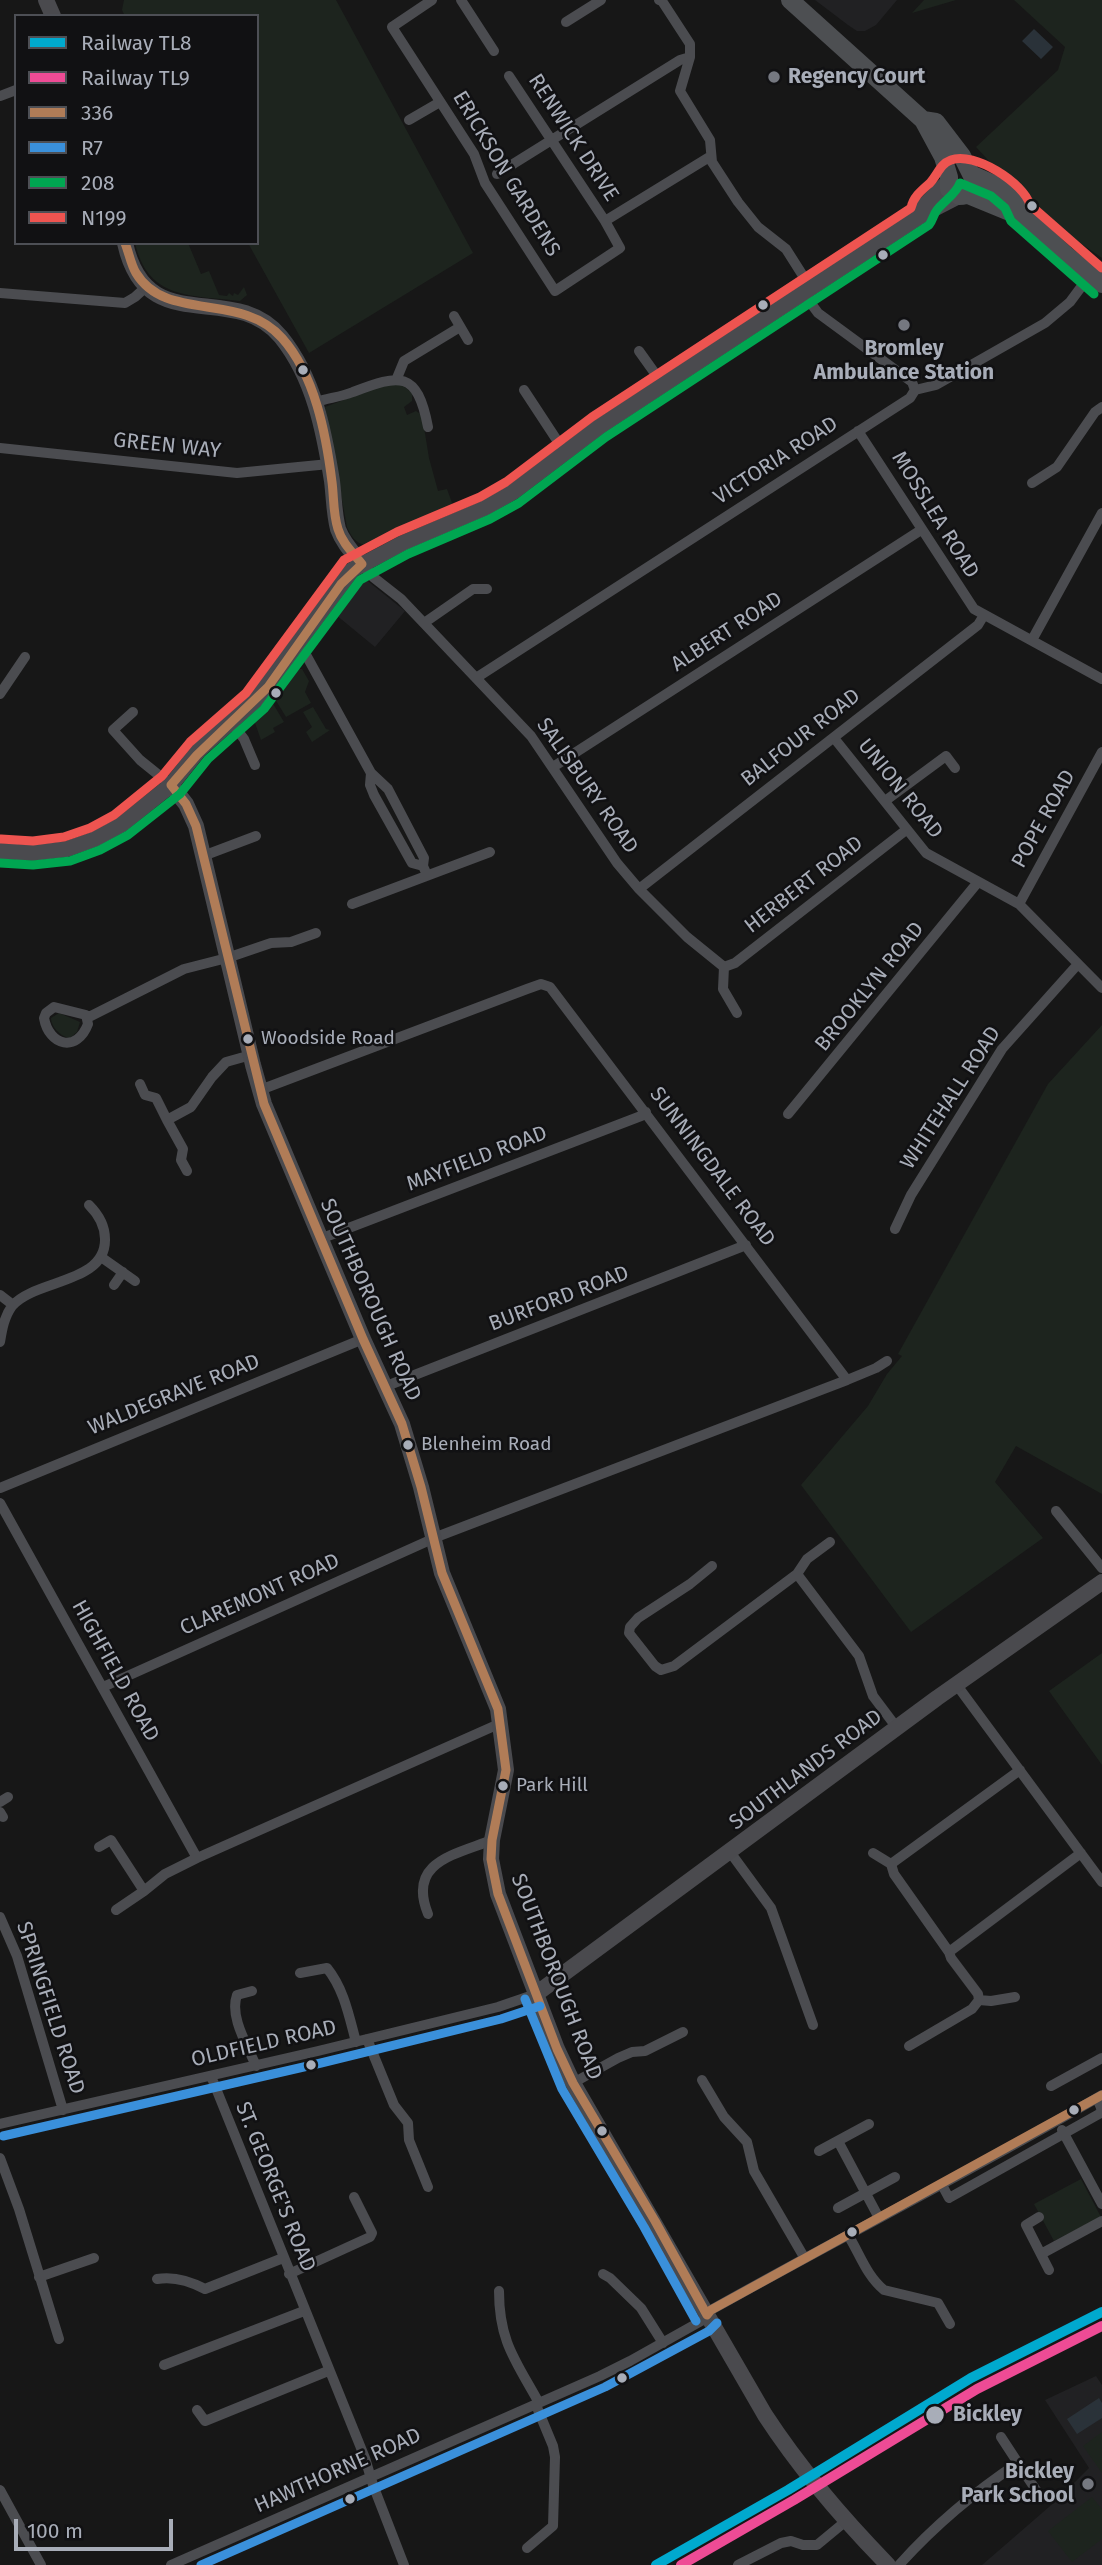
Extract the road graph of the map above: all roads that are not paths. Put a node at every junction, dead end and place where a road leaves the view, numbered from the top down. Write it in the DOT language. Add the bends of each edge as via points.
graph roads {
  1 [pos="432,0"];
  2 [pos="461,0"];
  3 [pos="601,0"];
  4 [pos="659,0"];
  5 [pos="790,0"];
  6 [pos="566,22"];
  7 [pos="494,51"];
  8 [pos="690,57"];
  9 [pos="509,76"];
  10 [pos="440,102"];
  11 [pos="409,120"];
  12 [pos="923,120"];
  13 [pos="551,140"];
  14 [pos="711,156"];
  15 [pos="970,173"];
  16 [pos="497,174"];
  17 [pos="956,188"];
  18 [pos="1019,212"];
  19 [pos="605,221"];
  20 [pos="126,245"];
  21 [pos="1096,279"];
  22 [pos="146,287"];
  23 [pos="808,292"];
  24 [pos="0,293"];
  25 [pos="453,316"];
  26 [pos="460,327"];
  27 [pos="468,340"];
  28 [pos="639,351"];
  29 [pos="397,378"];
  30 [pos="664,386"];
  31 [pos="524,390"];
  32 [pos="915,390"];
  33 [pos="316,402"];
  34 [pos="1102,407"];
  35 [pos="428,427"];
  36 [pos="858,431"];
  37 [pos="0,448"];
  38 [pos="566,454"];
  39 [pos="329,464"];
  40 [pos="1032,483"];
  41 [pos="1102,513"];
  42 [pos="921,530"];
  43 [pos="362,564"];
  44 [pos="487,589"];
  45 [pos="984,615"];
  46 [pos="424,623"];
  47 [pos="1032,640"];
  48 [pos="297,646"];
  49 [pos="26,657"];
  50 [pos="476,678"];
  51 [pos="1102,679"];
  52 [pos="0,694"];
  53 [pos="133,712"];
  54 [pos="231,722"];
  55 [pos="834,738"];
  56 [pos="1102,752"];
  57 [pos="255,765"];
  58 [pos="553,767"];
  59 [pos="955,768"];
  60 [pos="171,785"];
  61 [pos="885,801"];
  62 [pos="906,830"];
  63 [pos="256,836"];
  64 [pos="0,851"];
  65 [pos="490,852"];
  66 [pos="203,856"];
  67 [pos="425,871"];
  68 [pos="978,882"];
  69 [pos="639,889"];
  70 [pos="352,904"];
  71 [pos="1019,904"];
  72 [pos="316,933"];
  73 [pos="227,958"];
  74 [pos="1078,964"];
  75 [pos="724,967"];
  76 [pos="1102,988"];
  77 [pos="737,1013"];
  78 [pos="88,1018"];
  79 [pos="251,1055"];
  80 [pos="139,1084"];
  81 [pos="260,1090"];
  82 [pos="646,1112"];
  83 [pos="789,1114"];
  84 [pos="167,1120"];
  85 [pos="187,1171"];
  86 [pos="89,1210"];
  87 [pos="895,1229"];
  88 [pos="320,1239"];
  89 [pos="746,1245"];
  90 [pos="102,1257"];
  91 [pos="123,1272"];
  92 [pos="135,1281"];
  93 [pos="114,1285"];
  94 [pos="0,1295"];
  95 [pos="13,1305"];
  96 [pos="363,1339"];
  97 [pos="0,1342"];
  98 [pos="887,1361"];
  99 [pos="847,1380"];
  100 [pos="384,1387"];
  101 [pos="0,1488"];
  102 [pos="0,1503"];
  103 [pos="1056,1511"];
  104 [pos="433,1538"];
  105 [pos="830,1542"];
  106 [pos="712,1566"];
  107 [pos="1102,1568"];
  108 [pos="797,1574"];
  109 [pos="1102,1582"];
  110 [pos="956,1684"];
  111 [pos="103,1687"];
  112 [pos="501,1723"];
  113 [pos="897,1728"];
  114 [pos="1020,1770"];
  115 [pos="492,1840"];
  116 [pos="99,1847"];
  117 [pos="730,1852"];
  118 [pos="873,1853"];
  119 [pos="1081,1853"];
  120 [pos="197,1858"];
  121 [pos="891,1864"];
  122 [pos="1102,1882"];
  123 [pos="144,1891"];
  124 [pos="116,1910"];
  125 [pos="428,1914"];
  126 [pos="0,1917"];
  127 [pos="949,1952"];
  128 [pos="300,1973"];
  129 [pos="253,1991"];
  130 [pos="536,1994"];
  131 [pos="1015,1997"];
  132 [pos="979,2000"];
  133 [pos="813,2025"];
  134 [pos="683,2032"];
  135 [pos="362,2040"];
  136 [pos="909,2046"];
  137 [pos="1102,2058"];
  138 [pos="256,2066"];
  139 [pos="211,2076"];
  140 [pos="702,2080"];
  141 [pos="573,2083"];
  142 [pos="1051,2086"];
  143 [pos="1100,2096"];
  144 [pos="63,2110"];
  145 [pos="1057,2121"];
  146 [pos="0,2124"];
  147 [pos="869,2124"];
  148 [pos="1065,2134"];
  149 [pos="838,2141"];
  150 [pos="819,2151"];
  151 [pos="0,2158"];
  152 [pos="895,2177"];
  153 [pos="942,2185"];
  154 [pos="428,2187"];
  155 [pos="866,2193"];
  156 [pos="354,2197"];
  157 [pos="1102,2204"];
  158 [pos="838,2208"];
  159 [pos="1039,2217"];
  160 [pos="879,2218"];
  161 [pos="1102,2221"];
  162 [pos="848,2235"];
  163 [pos="1041,2254"];
  164 [pos="804,2257"];
  165 [pos="94,2258"];
  166 [pos="283,2258"];
  167 [pos="1049,2270"];
  168 [pos="289,2274"];
  169 [pos="603,2274"];
  170 [pos="39,2277"];
  171 [pos="157,2279"];
  172 [pos="499,2291"];
  173 [pos="304,2311"];
  174 [pos="707,2315"];
  175 [pos="950,2324"];
  176 [pos="59,2339"];
  177 [pos="663,2343"];
  178 [pos="163,2365"];
  179 [pos="328,2371"];
  180 [pos="538,2404"];
  181 [pos="198,2410"];
  182 [pos="1001,2437"];
  183 [pos="1018,2463"];
  184 [pos="372,2477"];
  185 [pos="1,2495"];
  186 [pos="1040,2496"];
  187 [pos="846,2521"];
  188 [pos="527,2548"];
  189 [pos="41,2565"];
  190 [pos="171,2565"];
  191 [pos="404,2565"];
  192 [pos="738,2565"];
  193 [pos="888,2565"];
  194 [pos="899,2565"];
  1 -- 10 [label="street, ERICKSON GARDENS" via="392,27"];
  2 -- 7 [label="street"];
  3 -- 6 [label="street"];
  4 -- 8 [label="street" via="690,44"];
  5 -- 12 [label="main road"];
  8 -- 13 [label="street"];
  8 -- 14 [label="street" via="680,91 710,139"];
  9 -- 13 [label="street, RENWICK DRIVE"];
  10 -- 11 [label="street"];
  10 -- 19 [label="street, ERICKSON GARDENS" via="474,154 485,183 555,291 620,248"];
  12 -- 15 [label="main road" via="936,122"];
  12 -- 17 [label="main road"];
  13 -- 16 [label="street"];
  13 -- 19 [label="street, RENWICK DRIVE"];
  14 -- 19 [label="street"];
  14 -- 23 [label="street" via="751,220 786,249"];
  15 -- 17 [label="main road" via="958,170"];
  15 -- 18 [label="main road" via="998,186 1016,201"];
  17 -- 18 [label="main road" via="1007,212"];
  17 -- 23 [label="street" via="928,214"];
  18 -- 21 [label="main road"];
  20 -- 22 [label="street" via="133,270"];
  21 -- 32 [label="street, VICTORIA ROAD" via="1045,323 936,385"];
  22 -- 24 [label="street" via="125,303"];
  22 -- 33 [label="street" via="163,299 240,311 263,320 289,348"];
  23 -- 30 [label="street"];
  23 -- 32 [label="street" via="818,313 912,382"];
  25 -- 26 [label="street"];
  26 -- 27 [label="street"];
  26 -- 29 [label="street" via="404,361"];
  28 -- 30 [label="street"];
  29 -- 33 [label="street"];
  29 -- 35 [label="street" via="415,389"];
  30 -- 38 [label="street"];
  31 -- 38 [label="street"];
  32 -- 36 [label="street, VICTORIA ROAD" via="910,398"];
  33 -- 39 [label="street"];
  34 -- 40 [label="street" via="1057,467"];
  36 -- 42 [label="street, MOSSLEA ROAD"];
  36 -- 50 [label="street, VICTORIA ROAD"];
  37 -- 39 [label="street, GREEN WAY" via="237,473"];
  38 -- 43 [label="street" via="492,504"];
  39 -- 43 [label="street" via="338,528"];
  41 -- 47 [label="street"];
  42 -- 45 [label="street, MOSSLEA ROAD" via="967,601"];
  42 -- 58 [label="street, ALBERT ROAD"];
  43 -- 46 [label="street, SALISBURY ROAD"];
  43 -- 48 [label="street" via="344,579"];
  44 -- 46 [label="street" via="474,589"];
  45 -- 47 [label="street, MOSSLEA ROAD"];
  45 -- 55 [label="street, BALFOUR ROAD" via="978,625"];
  46 -- 50 [label="street, SALISBURY ROAD"];
  47 -- 51 [label="street, MOSSLEA ROAD"];
  48 -- 54 [label="street" via="255,701"];
  48 -- 67 [label="street" via="371,773 374,795 412,863"];
  49 -- 52 [label="street"];
  50 -- 58 [label="street, SALISBURY ROAD" via="531,736"];
  53 -- 60 [label="street" via="113,730"];
  54 -- 57 [label="street"];
  54 -- 60 [label="street" via="199,750"];
  55 -- 61 [label="street, UNION ROAD"];
  55 -- 69 [label="street, BALFOUR ROAD"];
  56 -- 71 [label="street, POPE ROAD"];
  58 -- 69 [label="street, SALISBURY ROAD"];
  59 -- 61 [label="street" via="946,756"];
  60 -- 64 [label="street" via="121,825 95,839 44,852"];
  60 -- 66 [label="street, SOUTHBOROUGH ROAD" via="192,814"];
  61 -- 62 [label="street, UNION ROAD"];
  62 -- 68 [label="street, UNION ROAD" via="931,857"];
  62 -- 75 [label="street, HERBERT ROAD"];
  63 -- 66 [label="street"];
  65 -- 67 [label="street"];
  66 -- 73 [label="street, SOUTHBOROUGH ROAD"];
  67 -- 70 [label="street"];
  68 -- 71 [label="street, UNION ROAD"];
  68 -- 83 [label="street, BROOKLYN ROAD"];
  69 -- 75 [label="street, SALISBURY ROAD"];
  71 -- 74 [label="street, UNION ROAD"];
  72 -- 73 [label="street"];
  73 -- 78 [label="street" via="184,969"];
  73 -- 79 [label="street, SOUTHBOROUGH ROAD"];
  74 -- 76 [label="street, UNION ROAD"];
  74 -- 87 [label="street, WHITEHALL ROAD" via="1002,1049 911,1195"];
  75 -- 77 [label="street" via="723,989"];
  79 -- 81 [label="street, SOUTHBOROUGH ROAD"];
  79 -- 84 [label="street" via="226,1062 191,1107"];
  80 -- 84 [label="street" via="145,1095 156,1098"];
  81 -- 82 [label="street, SUNNINGDALE ROAD" via="541,984 554,990"];
  81 -- 88 [label="street, SOUTHBOROUGH ROAD"];
  82 -- 88 [label="street, MAYFIELD ROAD"];
  82 -- 89 [label="street, SUNNINGDALE ROAD"];
  84 -- 85 [label="street" via="183,1149 181,1160"];
  86 -- 90 [label="street" via="105,1229"];
  88 -- 96 [label="street, SOUTHBOROUGH ROAD"];
  89 -- 99 [label="street, SUNNINGDALE ROAD"];
  89 -- 100 [label="street, BURFORD ROAD"];
  90 -- 91 [label="street"];
  90 -- 95 [label="street" via="79,1275"];
  91 -- 92 [label="street"];
  91 -- 93 [label="street"];
  94 -- 95 [label="street"];
  95 -- 97 [label="street"];
  96 -- 100 [label="street, SOUTHBOROUGH ROAD"];
  96 -- 101 [label="street, WALDEGRAVE ROAD"];
  98 -- 99 [label="street"];
  99 -- 104 [label="street"];
  100 -- 104 [label="street, SOUTHBOROUGH ROAD" via="409,1444"];
  102 -- 111 [label="street, HIGHFIELD ROAD"];
  103 -- 107 [label="street"];
  104 -- 111 [label="street, CLAREMONT ROAD"];
  104 -- 112 [label="street, SOUTHBOROUGH ROAD" via="442,1573"];
  105 -- 108 [label="street" via="807,1559"];
  106 -- 108 [label="street" via="630,1627 629,1633 661,1670 674,1666"];
  108 -- 113 [label="street" via="859,1656 873,1696"];
  109 -- 110 [label="street, SOUTHLANDS ROAD"];
  110 -- 113 [label="street, SOUTHLANDS ROAD"];
  110 -- 114 [label="street"];
  111 -- 120 [label="street, HIGHFIELD ROAD"];
  112 -- 115 [label="street, SOUTHBOROUGH ROAD" via="506,1770"];
  112 -- 120 [label="street"];
  113 -- 117 [label="street, SOUTHLANDS ROAD"];
  114 -- 119 [label="street"];
  114 -- 121 [label="street"];
  115 -- 125 [label="street" via="430,1868 422,1891"];
  115 -- 130 [label="street, SOUTHBOROUGH ROAD" via="498,1894"];
  116 -- 123 [label="street" via="111,1840"];
  117 -- 130 [label="street, SOUTHLANDS ROAD"];
  117 -- 133 [label="street" via="771,1908"];
  118 -- 121 [label="street"];
  119 -- 122 [label="street"];
  119 -- 127 [label="street"];
  120 -- 123 [label="street"];
  121 -- 127 [label="street"];
  123 -- 124 [label="street"];
  126 -- 144 [label="street, SPRINGFIELD ROAD" via="17,1956"];
  127 -- 132 [label="street"];
  128 -- 135 [label="street" via="330,1970"];
  129 -- 138 [label="street" via="237,1995 234,2003"];
  130 -- 135 [label="street, OLDFIELD ROAD"];
  130 -- 141 [label="street, SOUTHBOROUGH ROAD"];
  131 -- 132 [label="street"];
  132 -- 136 [label="street" via="972,2009"];
  134 -- 141 [label="street" via="618,2058"];
  135 -- 138 [label="street, OLDFIELD ROAD"];
  135 -- 154 [label="street" via="394,2105 408,2123 409,2140"];
  137 -- 142 [label="street"];
  138 -- 139 [label="street, OLDFIELD ROAD"];
  139 -- 144 [label="street, OLDFIELD ROAD"];
  139 -- 166 [label="street, ST. GEORGE'S ROAD"];
  140 -- 164 [label="street" via="724,2117 747,2142 754,2171"];
  141 -- 174 [label="street, SOUTHBOROUGH ROAD"];
  143 -- 145 [label="street, HAWTHORNE ROAD"];
  143 -- 148 [label="street" via="1099,2115"];
  144 -- 146 [label="street, OLDFIELD ROAD"];
  145 -- 148 [label="street"];
  145 -- 153 [label="street, HAWTHORNE ROAD"];
  147 -- 149 [label="street"];
  148 -- 153 [label="street" via="949,2199"];
  148 -- 157 [label="street"];
  149 -- 150 [label="street"];
  149 -- 155 [label="street"];
  151 -- 170 [label="street"];
  152 -- 155 [label="street"];
  153 -- 160 [label="street, HAWTHORNE ROAD"];
  155 -- 158 [label="street"];
  155 -- 160 [label="street"];
  156 -- 168 [label="street" via="370,2236"];
  159 -- 163 [label="street" via="1026,2225"];
  160 -- 162 [label="street, HAWTHORNE ROAD"];
  161 -- 163 [label="street"];
  162 -- 164 [label="street, HAWTHORNE ROAD"];
  162 -- 175 [label="street" via="879,2286 938,2303"];
  163 -- 167 [label="street"];
  164 -- 174 [label="street, HAWTHORNE ROAD"];
  165 -- 170 [label="street"];
  166 -- 168 [label="street, ST. GEORGE'S ROAD"];
  166 -- 171 [label="street" via="205,2289 191,2281"];
  168 -- 173 [label="street, ST. GEORGE'S ROAD"];
  169 -- 177 [label="street" via="641,2308"];
  170 -- 176 [label="street"];
  172 -- 180 [label="street" via="504,2340"];
  173 -- 178 [label="street"];
  173 -- 179 [label="street, ST. GEORGE'S ROAD"];
  174 -- 177 [label="street, HAWTHORNE ROAD"];
  174 -- 187 [label="street, SOUTHBOROUGH ROAD" via="765,2415 801,2468"];
  177 -- 180 [label="street, HAWTHORNE ROAD"];
  179 -- 181 [label="street" via="205,2421"];
  179 -- 184 [label="street, ST. GEORGE'S ROAD"];
  180 -- 184 [label="street, HAWTHORNE ROAD"];
  180 -- 188 [label="street" via="555,2458 552,2526"];
  182 -- 183 [label="street"];
  183 -- 186 [label="street"];
  183 -- 194 [label="street" via="965,2500"];
  184 -- 190 [label="street, HAWTHORNE ROAD"];
  184 -- 191 [label="street, ST. GEORGE'S ROAD"];
  185 -- 189 [label="street"];
  187 -- 192 [label="street" via="817,2545 780,2543"];
  187 -- 193 [label="street, SOUTHBOROUGH ROAD"];
}
